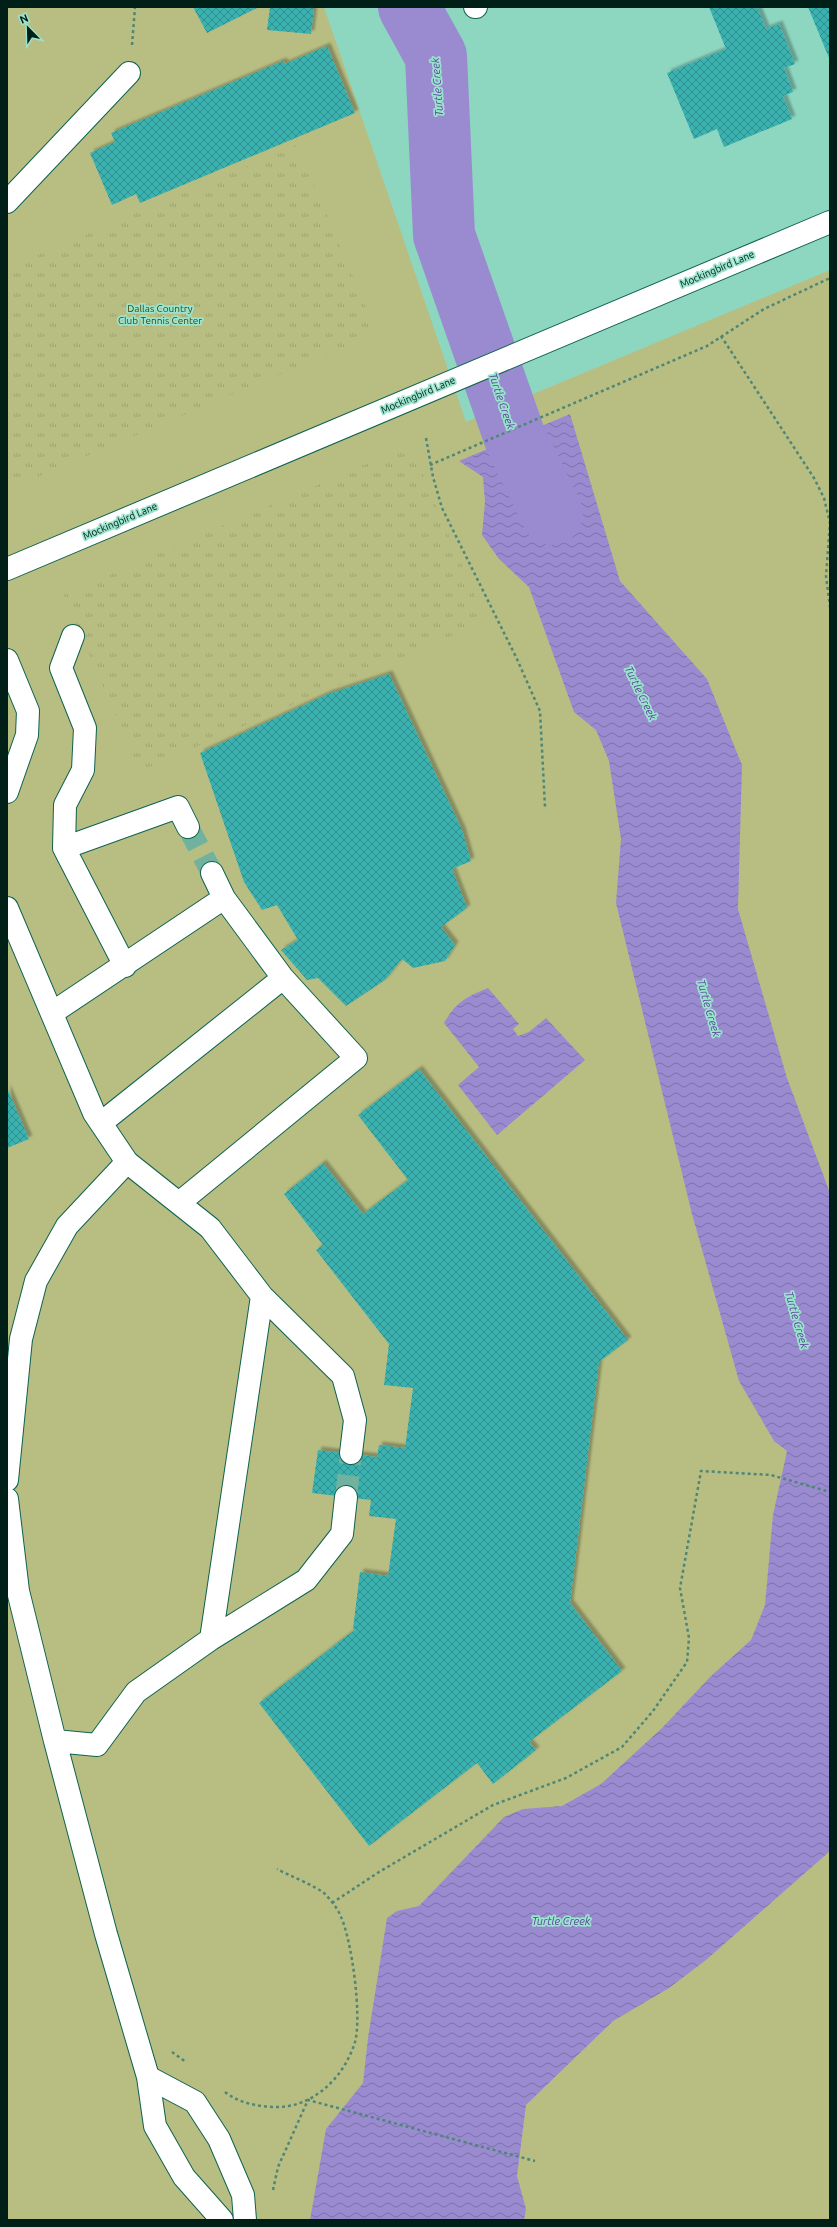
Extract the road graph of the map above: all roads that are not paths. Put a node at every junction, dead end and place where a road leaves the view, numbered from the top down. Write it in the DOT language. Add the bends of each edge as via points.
graph roads {
  1 [pos="129,74"];
  2 [pos="7,202"];
  3 [pos="830,222"];
  4 [pos="7,569"];
  5 [pos="73,636"];
  6 [pos="7,660"];
  7 [pos="7,792"];
  8 [pos="188,827"];
  9 [pos="64,848"];
  10 [pos="212,874"];
  11 [pos="224,898"];
  12 [pos="7,908"];
  13 [pos="125,966"];
  14 [pos="283,978"];
  15 [pos="52,1013"];
  16 [pos="101,1123"];
  17 [pos="127,1162"];
  18 [pos="179,1203"];
  19 [pos="262,1296"];
  20 [pos="351,1453"];
  21 [pos="7,1480"];
  22 [pos="346,1497"];
  23 [pos="7,1499"];
  24 [pos="211,1639"];
  25 [pos="55,1741"];
  26 [pos="148,2077"];
  27 [pos="222,2220"];
  28 [pos="245,2220"];
  1 -- 2 [label="main road"];
  3 -- 4 [label="main road, Mockingbird Lane"];
  5 -- 9 [label="main road" via="61,668 85,728 83,770 65,805"];
  6 -- 7 [label="main road" via="28,711 27,735"];
  8 -- 9 [label="main road" via="178,807"];
  9 -- 13 [label="main road"];
  10 -- 11 [label="main road"];
  11 -- 13 [label="main road"];
  11 -- 14 [label="main road"];
  12 -- 15 [label="main road"];
  13 -- 15 [label="main road"];
  14 -- 16 [label="main road"];
  14 -- 18 [label="main road" via="356,1058"];
  15 -- 16 [label="main road" via="94,1113"];
  16 -- 17 [label="main road"];
  17 -- 18 [label="main road"];
  17 -- 21 [label="main road" via="67,1226 36,1281 21,1339"];
  18 -- 19 [label="main road" via="210,1228"];
  19 -- 20 [label="main road" via="343,1376 355,1420"];
  19 -- 24 [label="main road"];
  22 -- 24 [label="main road" via="342,1534 306,1580"];
  23 -- 25 [label="main road" via="18,1591"];
  24 -- 25 [label="main road" via="136,1692 97,1745"];
  25 -- 26 [label="main road" via="106,1934"];
  26 -- 27 [label="main road" via="155,2126 184,2177"];
  26 -- 28 [label="main road" via="195,2102 219,2139 243,2194"];
}
